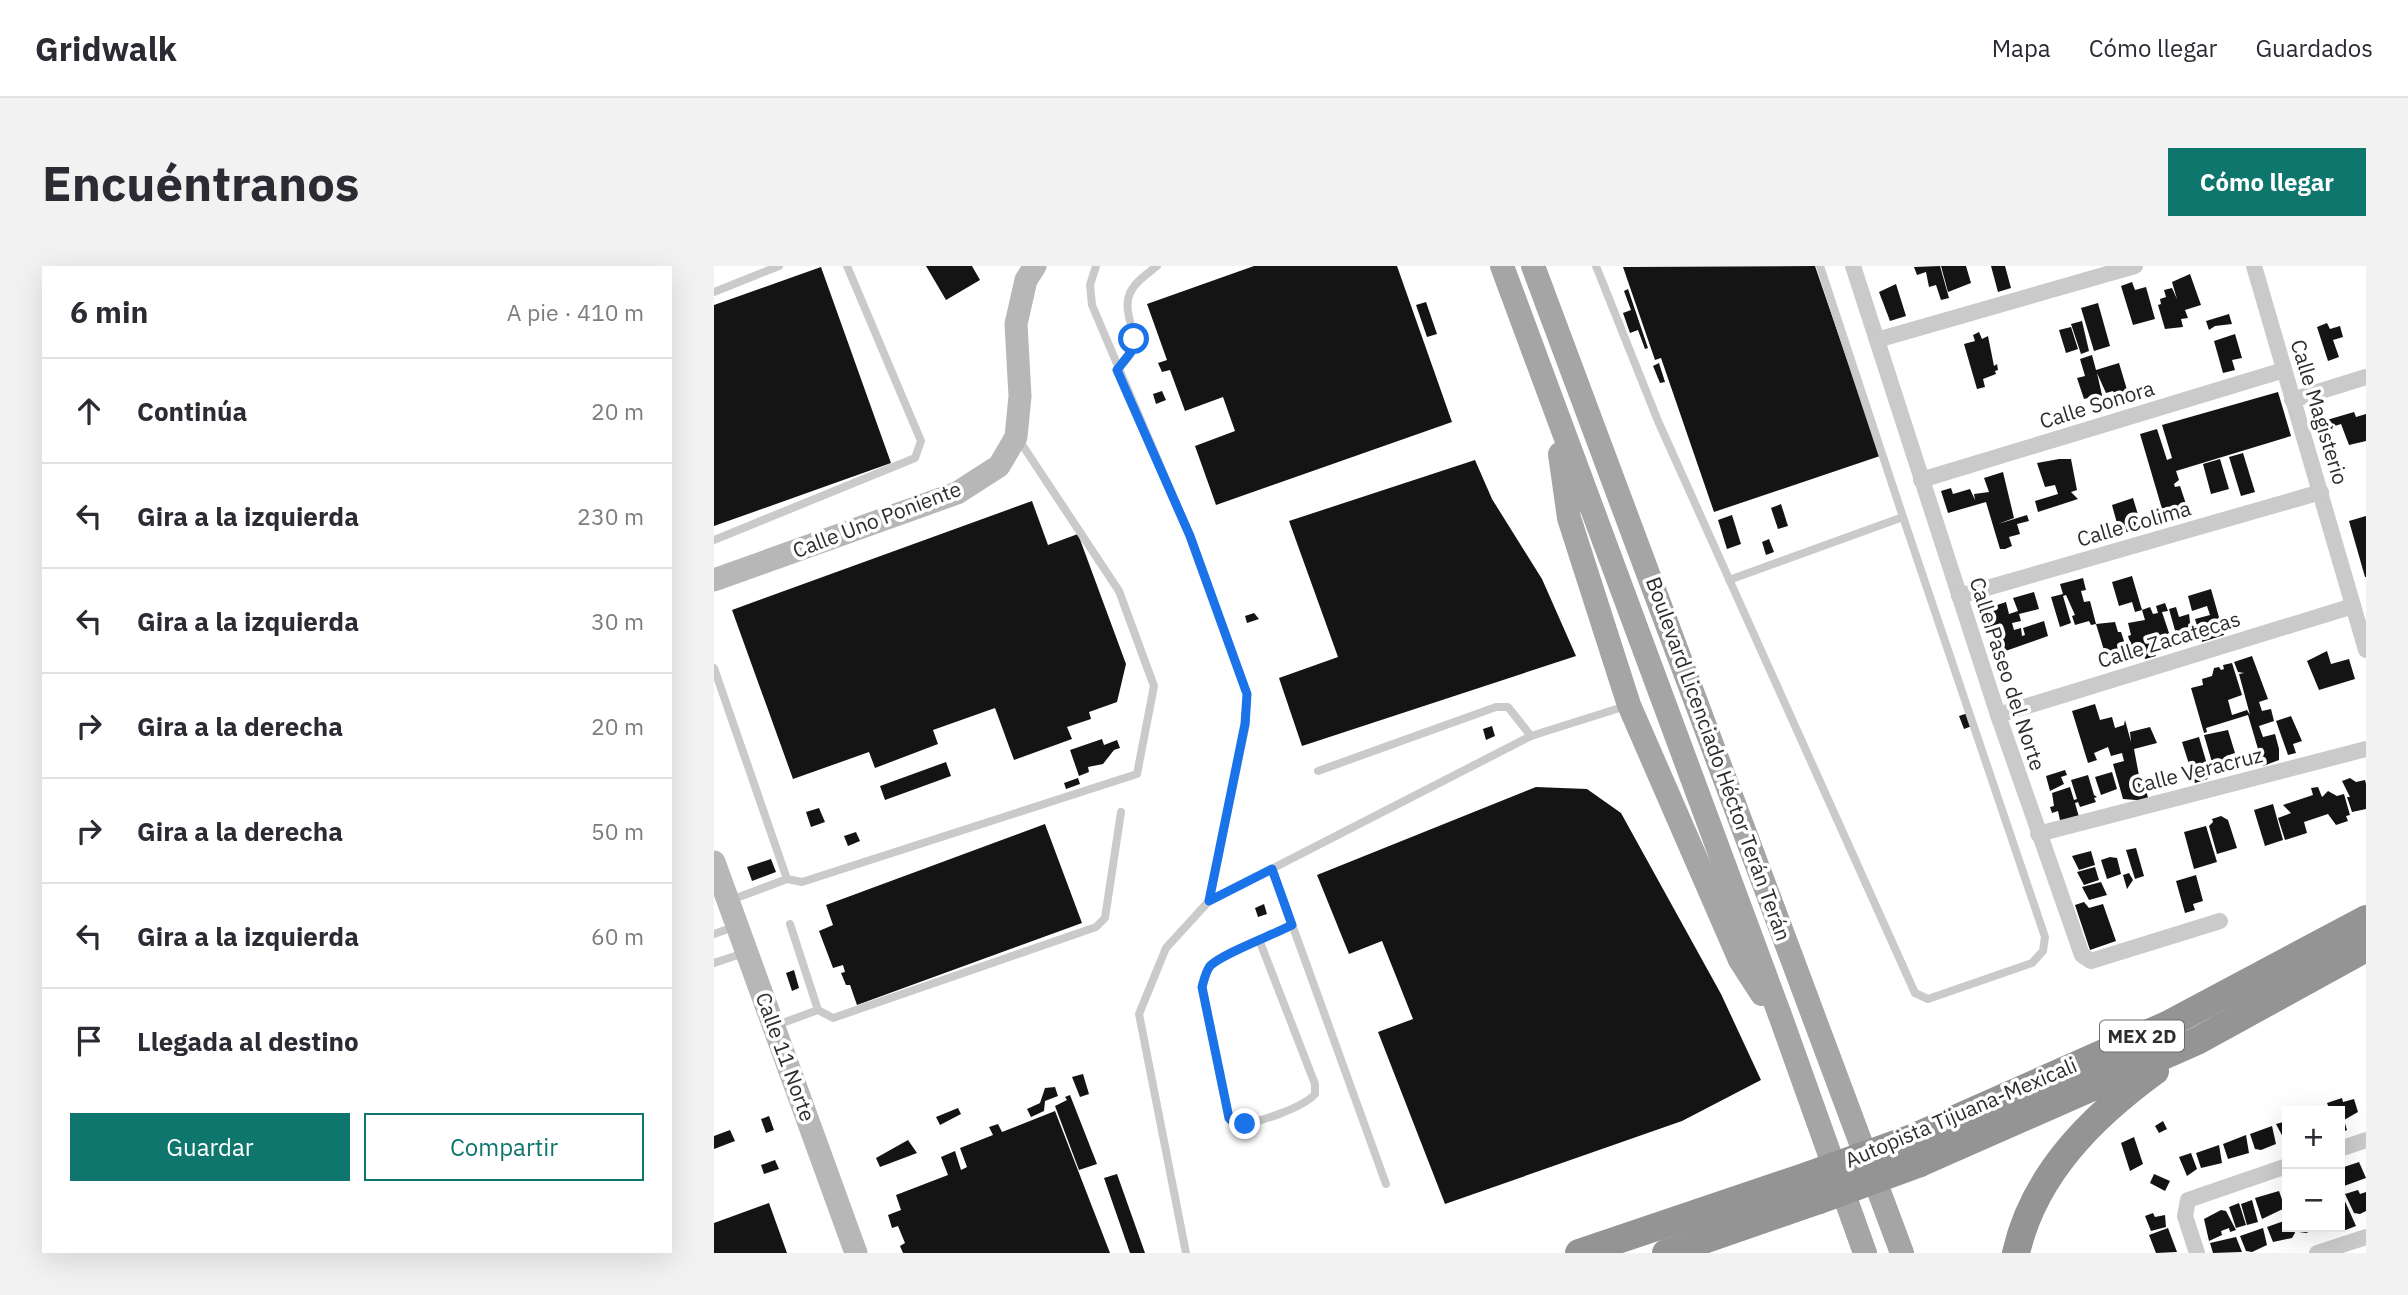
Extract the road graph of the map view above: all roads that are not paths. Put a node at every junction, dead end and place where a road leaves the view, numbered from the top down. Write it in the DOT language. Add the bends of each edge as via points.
graph roads {
  1 [pos="779,266"];
  2 [pos="847,266"];
  3 [pos="1035,266"];
  4 [pos="1096,266"];
  5 [pos="1157,266"];
  6 [pos="1502,266"];
  7 [pos="1533,266"];
  8 [pos="1597,266"];
  9 [pos="1820,266"];
  10 [pos="1853,266"];
  11 [pos="2135,266"];
  12 [pos="2254,266"];
  13 [pos="714,292"];
  14 [pos="1877,340"];
  15 [pos="1117,370"];
  16 [pos="2284,370"];
  17 [pos="2366,377"];
  18 [pos="2292,400"];
  19 [pos="1553,405"];
  20 [pos="1016,437"];
  21 [pos="1921,480"];
  22 [pos="2321,492"];
  23 [pos="1903,517"];
  24 [pos="714,540"];
  25 [pos="714,580"];
  26 [pos="1729,580"];
  27 [pos="1959,596"];
  28 [pos="2353,606"];
  29 [pos="2366,650"];
  30 [pos="714,668"];
  31 [pos="1629,705"];
  32 [pos="1998,715"];
  33 [pos="1531,736"];
  34 [pos="2366,749"];
  35 [pos="1318,772"];
  36 [pos="1121,812"];
  37 [pos="2038,834"];
  38 [pos="714,862"];
  39 [pos="1272,869"];
  40 [pos="787,879"];
  41 [pos="728,901"];
  42 [pos="1209,901"];
  43 [pos="2366,919"];
  44 [pos="2220,921"];
  45 [pos="790,924"];
  46 [pos="1292,925"];
  47 [pos="738,926"];
  48 [pos="714,934"];
  49 [pos="1260,942"];
  50 [pos="2366,948"];
  51 [pos="747,952"];
  52 [pos="714,963"];
  53 [pos="818,1010"];
  54 [pos="1781,1018"];
  55 [pos="774,1026"];
  56 [pos="2197,1041"];
  57 [pos="2366,1140"];
  58 [pos="2345,1147"];
  59 [pos="1915,1151"];
  60 [pos="2282,1168"];
  61 [pos="1387,1184"];
  62 [pos="1815,1187"];
  63 [pos="2366,1237"];
  64 [pos="856,1253"];
  65 [pos="1186,1253"];
  66 [pos="1579,1253"];
  67 [pos="1666,1253"];
  68 [pos="1865,1253"];
  69 [pos="1902,1253"];
  70 [pos="2016,1253"];
  71 [pos="2197,1253"];
  72 [pos="2317,1253"];
  1 -- 13 [label="lane"];
  2 -- 24 [label="lane" via="920,441 915,458"];
  3 -- 20 [label="main road, Calle Uno Poniente" via="1026,280 1016,324 1020,396"];
  4 -- 15 [label="lane" via="1090,285 1091,306"];
  5 -- 15 [label="lane" via="1129,295 1134,339 1131,352"];
  6 -- 19 [label="main road, Boulevard Licenciado Héctor Terán Terán"];
  7 -- 69 [label="main road, Boulevard Licenciado Héctor Terán Terán"];
  8 -- 26 [label="lane" via="1658,421"];
  9 -- 23 [label="lane"];
  10 -- 14 [label="street, Calle Paseo del Norte"];
  11 -- 14 [label="street"];
  12 -- 16 [label="street, Calle Magisterio"];
  14 -- 21 [label="street, Calle Paseo del Norte"];
  15 -- 42 [label="lane" via="1190,536 1247,694"];
  16 -- 18 [label="street, Calle Magisterio"];
  16 -- 21 [label="street, Calle Sonora"];
  17 -- 18 [label="street"];
  18 -- 22 [label="street, Calle Magisterio"];
  19 -- 31 [label="main road" via="1569,518"];
  19 -- 54 [label="main road, Boulevard Licenciado Héctor Terán Terán"];
  20 -- 25 [label="main road, Calle Uno Poniente" via="999,466 957,493"];
  20 -- 40 [label="lane" via="1119,591 1154,687 1137,774 802,882"];
  21 -- 27 [label="street, Calle Paseo del Norte"];
  22 -- 27 [label="street, Calle Colima"];
  22 -- 28 [label="street, Calle Magisterio"];
  23 -- 26 [label="lane"];
  23 -- 26 [label="lane" via="2045,937 2043,951 2032,963 1928,999 1915,993"];
  27 -- 32 [label="street, Calle Paseo del Norte"];
  28 -- 29 [label="street, Calle Magisterio"];
  28 -- 32 [label="street, Calle Zacatecas"];
  30 -- 40 [label="lane"];
  31 -- 33 [label="lane"];
  31 -- 54 [label="main road" via="1740,960"];
  32 -- 37 [label="street, Calle Paseo del Norte"];
  33 -- 35 [label="lane" via="1508,707 1496,706"];
  33 -- 39 [label="lane"];
  34 -- 37 [label="street, Calle Veracruz"];
  36 -- 53 [label="lane" via="1105,919 1096,927 833,1018"];
  37 -- 44 [label="street, Calle Paseo del Norte" via="2082,955 2091,961"];
  38 -- 41 [label="main road, Calle 11 Norte"];
  39 -- 42 [label="lane"];
  39 -- 46 [label="lane"];
  40 -- 41 [label="lane"];
  41 -- 47 [label="main road, Calle 11 Norte"];
  42 -- 65 [label="lane" via="1167,948 1139,1014"];
  43 -- 59 [label="highway, Autopista Tijuana-Mexicali / MEX 2D"];
  45 -- 53 [label="lane"];
  46 -- 49 [label="lane"];
  46 -- 61 [label="lane"];
  47 -- 48 [label="lane"];
  47 -- 51 [label="main road, Calle 11 Norte"];
  49 -- 49 [label="lane" via="1208,967 1202,987 1229,1118 1236,1125 1277,1114 1315,1094"];
  50 -- 56 [label="highway, Autopista Tijuana-Mexicali / MEX 2D"];
  51 -- 52 [label="lane"];
  51 -- 55 [label="main road, Calle 11 Norte"];
  53 -- 55 [label="lane"];
  54 -- 68 [label="main road, Boulevard Licenciado Héctor Terán Terán"];
  55 -- 64 [label="main road, Calle 11 Norte"];
  56 -- 59 [label="highway, Autopista Tijuana-Mexicali / MEX 2D"];
  56 -- 70 [label="highway" via="2131,1088 2050,1170"];
  57 -- 58 [label="street"];
  59 -- 62 [label="highway, Autopista Tijuana-Mexicali / MEX 2D, bridge"];
  60 -- 71 [label="street" via="2188,1200 2185,1216"];
  62 -- 66 [label="highway, Autopista Tijuana-Mexicali / MEX 2D"];
  62 -- 67 [label="highway, Autopista Tijuana-Mexicali / MEX 2D"];
  63 -- 72 [label="street"];
}
